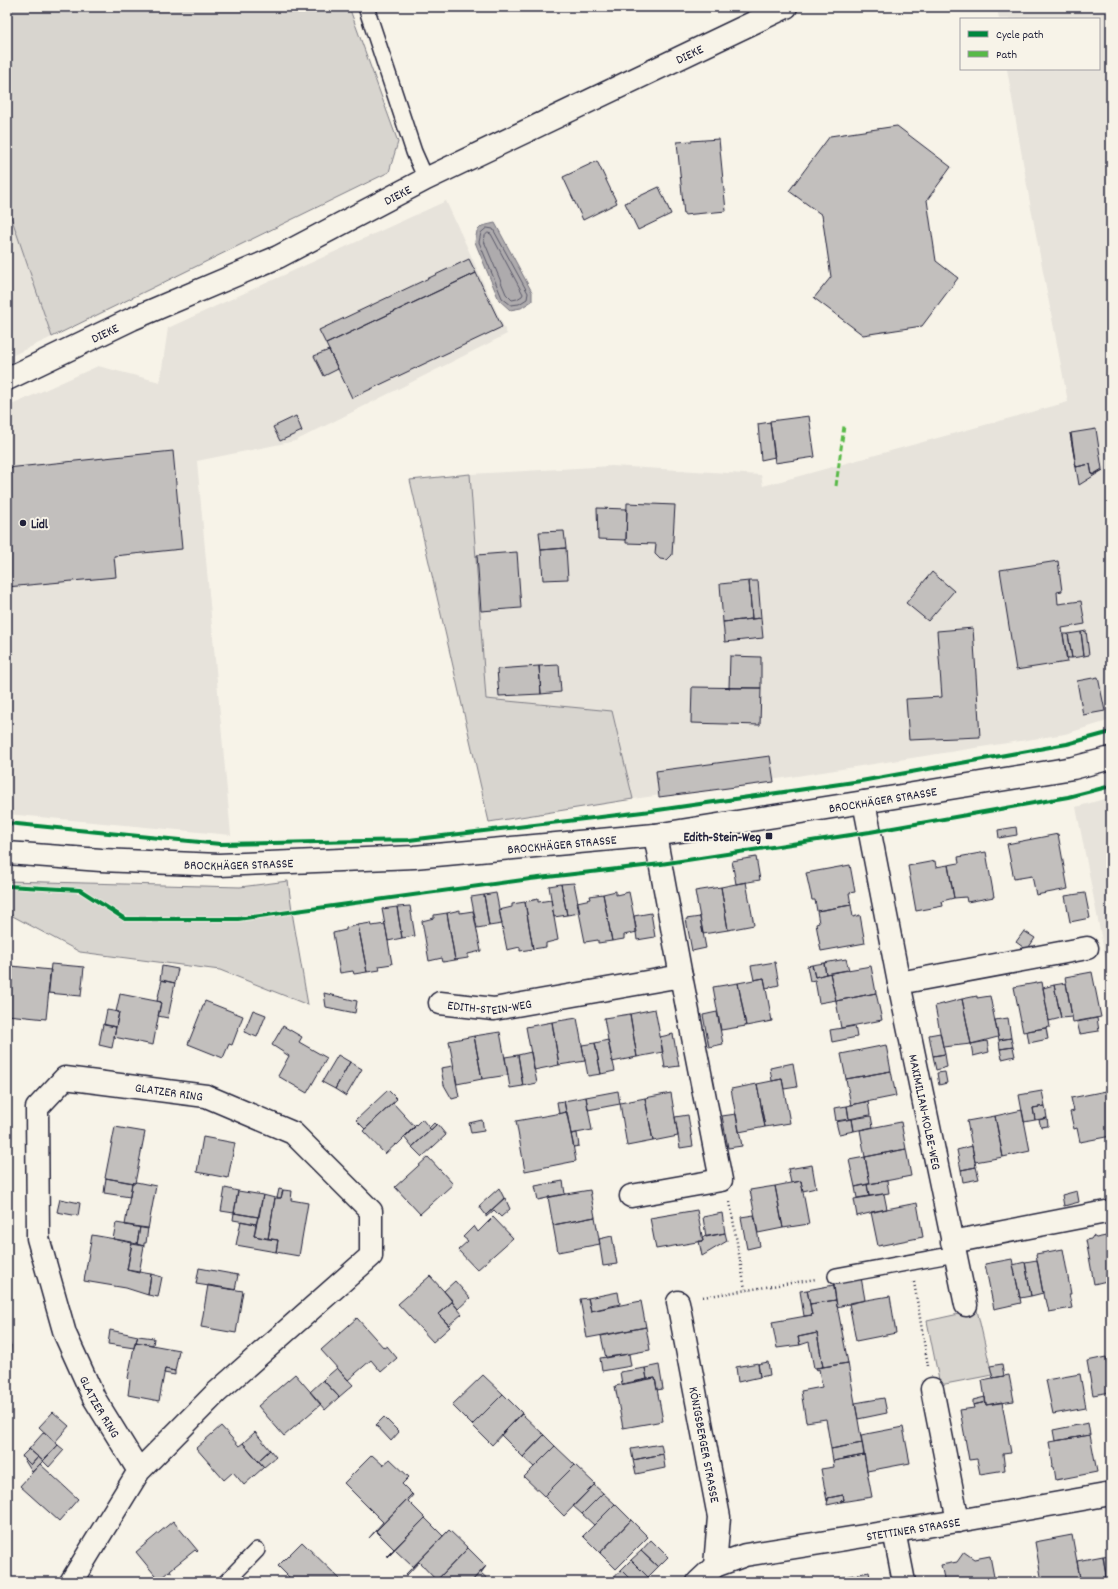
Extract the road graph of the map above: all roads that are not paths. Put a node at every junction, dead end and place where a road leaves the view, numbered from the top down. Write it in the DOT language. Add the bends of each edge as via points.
graph roads {
  1 [pos="366,7"];
  2 [pos="786,7"];
  3 [pos="426,179"];
  4 [pos="7,379"];
  5 [pos="1111,758"];
  6 [pos="864,802"];
  7 [pos="655,834"];
  8 [pos="7,853"];
  9 [pos="1086,948"];
  10 [pos="681,976"];
  11 [pos="898,983"];
  12 [pos="440,1003"];
  13 [pos="631,1196"];
  14 [pos="1111,1211"];
  15 [pos="953,1248"];
  16 [pos="836,1276"];
  17 [pos="678,1302"];
  18 [pos="966,1305"];
  19 [pos="932,1389"];
  20 [pos="139,1471"];
  21 [pos="1111,1494"];
  22 [pos="958,1521"];
  23 [pos="894,1531"];
  24 [pos="257,1550"];
  25 [pos="715,1566"];
  26 [pos="71,1582"];
  27 [pos="226,1582"];
  28 [pos="698,1582"];
  29 [pos="904,1582"];
  1 -- 3 [label="lane" via="414,152"];
  2 -- 3 [label="street, DIEKE"];
  3 -- 4 [label="street, DIEKE" via="278,257 132,319"];
  5 -- 6 [label="street, BROCKHÄGER STRASSE" via="1073,768"];
  6 -- 7 [label="street, BROCKHÄGER STRASSE"];
  6 -- 11 [label="street, MAXIMILIAN-KOLBE-WEG"];
  7 -- 8 [label="street, BROCKHÄGER STRASSE" via="414,857 219,865"];
  7 -- 10 [label="street"];
  9 -- 11 [label="street"];
  10 -- 12 [label="street, EDITH-STEIN-WEG" via="494,1009"];
  10 -- 13 [label="street" via="720,1180"];
  11 -- 15 [label="street, MAXIMILIAN-KOLBE-WEG"];
  14 -- 15 [label="street"];
  15 -- 16 [label="lane" via="910,1262"];
  15 -- 18 [label="street, MAXIMILIAN-KOLBE-WEG"];
  17 -- 25 [label="street, KÖNIGSBERGER STRASSE" via="719,1517"];
  19 -- 22 [label="street"];
  20 -- 20 [label="street, GLATZER RING" via="216,1393 371,1256 371,1211 293,1133 206,1096 65,1078 36,1108 38,1238 65,1334 94,1398"];
  20 -- 26 [label="street, GLATZER RING"];
  21 -- 22 [label="street, STETTINER STRASSE"];
  22 -- 23 [label="street, STETTINER STRASSE"];
  23 -- 25 [label="street, STETTINER STRASSE" via="745,1554"];
  23 -- 29 [label="street"];
  24 -- 27 [label="lane"];
  25 -- 28 [label="street"];
}
